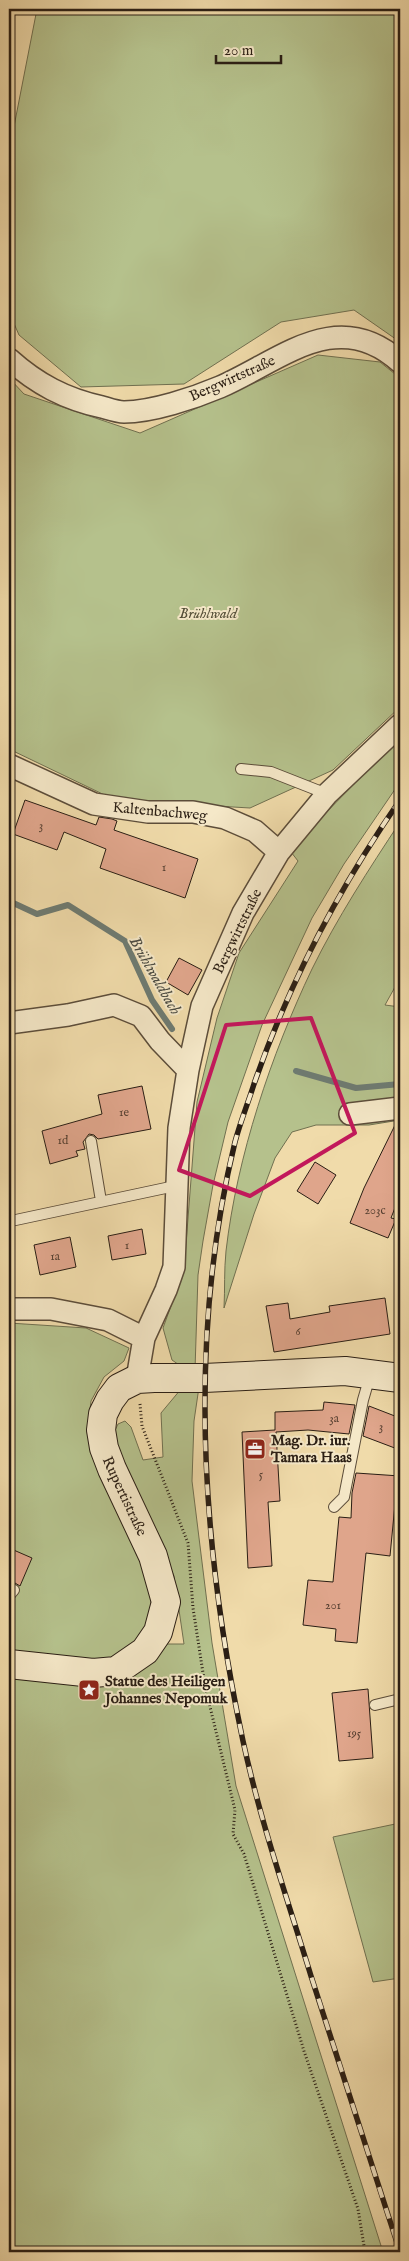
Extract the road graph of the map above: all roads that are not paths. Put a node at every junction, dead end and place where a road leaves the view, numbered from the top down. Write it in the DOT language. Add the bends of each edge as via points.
graph roads {
  1 [pos="9,359"];
  2 [pos="400,362"];
  3 [pos="400,725"];
  4 [pos="9,765"];
  5 [pos="242,769"];
  6 [pos="327,794"];
  7 [pos="279,852"];
  8 [pos="9,1023"];
  9 [pos="188,1070"];
  10 [pos="400,1108"];
  11 [pos="350,1114"];
  12 [pos="91,1141"];
  13 [pos="175,1186"];
  14 [pos="101,1201"];
  15 [pos="11,1221"];
  16 [pos="9,1309"];
  17 [pos="144,1338"];
  18 [pos="371,1373"];
  19 [pos="400,1378"];
  20 [pos="137,1379"];
  21 [pos="334,1508"];
  22 [pos="9,1664"];
  23 [pos="400,1699"];
  24 [pos="375,1705"];
  1 -- 2 [label="street, Bergwirtstraße" via="31,378 75,401 124,412 172,404 220,387 310,341 340,337 368,342"];
  3 -- 6 [label="street, Bergwirtstraße"];
  4 -- 7 [label="street, Kaltenbachweg" via="94,804 148,812 193,812 225,818 254,831"];
  5 -- 6 [label="lane" via="271,772"];
  6 -- 7 [label="street, Bergwirtstraße"];
  7 -- 9 [label="street, Bergwirtstraße" via="243,913 202,1006"];
  8 -- 9 [label="street" via="114,1005 141,1016"];
  9 -- 13 [label="street, Bergwirtstraße"];
  10 -- 11 [label="street"];
  12 -- 14 [label="lane"];
  13 -- 14 [label="lane"];
  13 -- 17 [label="street, Bergwirtstraße" via="174,1267"];
  14 -- 15 [label="lane"];
  16 -- 17 [label="street" via="51,1309 108,1320"];
  17 -- 20 [label="street, Bergwirtstraße"];
  18 -- 19 [label="main road"];
  18 -- 20 [label="main road" via="326,1371"];
  18 -- 21 [label="lane" via="344,1497"];
  20 -- 22 [label="main road, Rupertistraße" via="119,1388 110,1400 100,1430 112,1469 153,1556 166,1602 158,1632 145,1651 116,1671 93,1673"];
  23 -- 24 [label="lane"];
}
